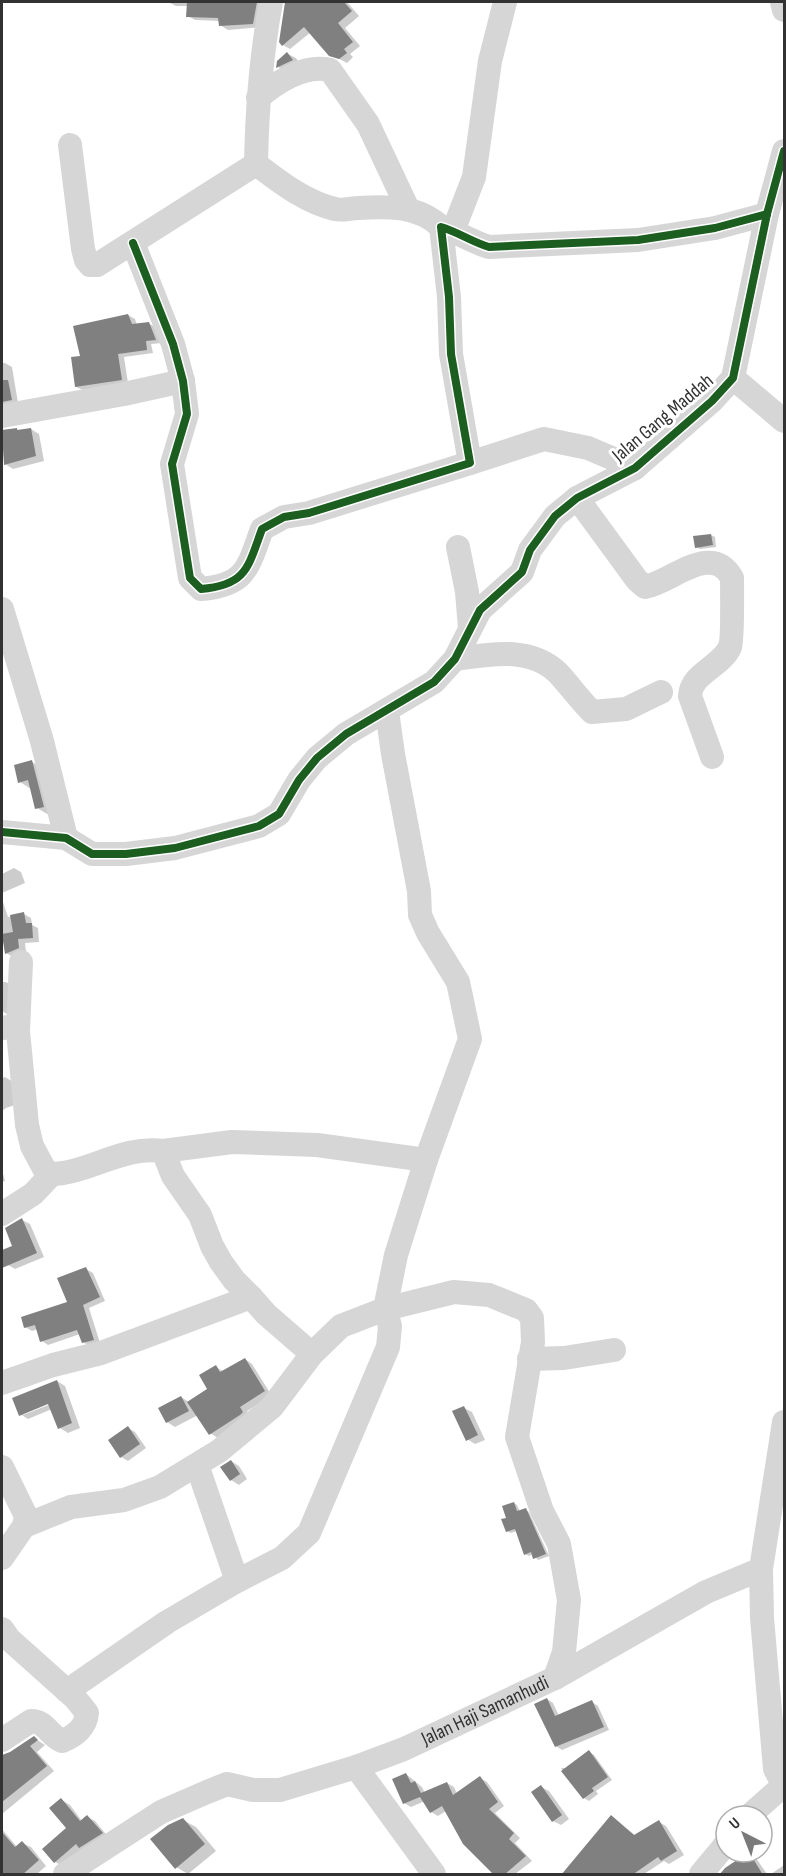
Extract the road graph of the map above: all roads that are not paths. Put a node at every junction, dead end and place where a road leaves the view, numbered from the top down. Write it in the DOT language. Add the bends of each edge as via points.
graph roads {
  1 [pos="271,2"];
  2 [pos="505,2"];
  3 [pos="783,2"];
  4 [pos="784,10"];
  5 [pos="258,98"];
  6 [pos="70,145"];
  7 [pos="784,151"];
  8 [pos="256,164"];
  9 [pos="408,209"];
  10 [pos="767,214"];
  11 [pos="447,229"];
  12 [pos="133,243"];
  13 [pos="733,378"];
  14 [pos="183,381"];
  15 [pos="2,416"];
  16 [pos="784,421"];
  17 [pos="470,463"];
  18 [pos="635,468"];
  19 [pos="577,498"];
  20 [pos="458,547"];
  21 [pos="2,609"];
  22 [pos="470,628"];
  23 [pos="455,659"];
  24 [pos="661,692"];
  25 [pos="387,711"];
  26 [pos="712,757"];
  27 [pos="2,832"];
  28 [pos="66,838"];
  29 [pos="21,962"];
  30 [pos="10,1029"];
  31 [pos="163,1151"];
  32 [pos="426,1160"];
  33 [pos="52,1174"];
  34 [pos="2,1214"];
  35 [pos="251,1298"];
  36 [pos="385,1309"];
  37 [pos="614,1350"];
  38 [pos="312,1354"];
  39 [pos="530,1359"];
  40 [pos="2,1383"];
  41 [pos="784,1422"];
  42 [pos="197,1465"];
  43 [pos="2,1467"];
  44 [pos="777,1502"];
  45 [pos="24,1526"];
  46 [pos="2,1558"];
  47 [pos="761,1569"];
  48 [pos="237,1581"];
  49 [pos="2,1629"];
  50 [pos="774,1629"];
  51 [pos="555,1678"];
  52 [pos="67,1691"];
  53 [pos="2,1740"];
  54 [pos="356,1767"];
  55 [pos="784,1786"];
  56 [pos="763,1804"];
  57 [pos="714,1858"];
  58 [pos="65,1875"];
  59 [pos="434,1875"];
  60 [pos="700,1875"];
  1 -- 5 [label="street"];
  2 -- 11 [label="street" via="489,61 474,177"];
  3 -- 4 [label="street"];
  5 -- 8 [label="street"];
  5 -- 9 [label="street" via="297,73 318,68 330,70 368,124"];
  6 -- 12 [label="street" via="86,260 97,265"];
  7 -- 10 [label="street, Jalan Gang Maddah"];
  8 -- 9 [label="street" via="302,196 338,210"];
  8 -- 12 [label="street"];
  9 -- 11 [label="street"];
  10 -- 11 [label="street" via="715,228 638,240 489,247"];
  10 -- 13 [label="street, Jalan Gang Maddah"];
  11 -- 17 [label="street" via="451,354"];
  12 -- 14 [label="street" via="173,344"];
  13 -- 16 [label="street"];
  13 -- 18 [label="street, Jalan Gang Maddah"];
  14 -- 15 [label="street"];
  14 -- 17 [label="street" via="187,414 171,464 190,578 201,589 238,579 248,567 262,529 284,517 309,513"];
  17 -- 18 [label="street" via="544,439 588,448"];
  18 -- 19 [label="street, Jalan Gang Maddah"];
  19 -- 22 [label="street, Jalan Gang Maddah" via="555,516 530,550 522,572 480,610"];
  19 -- 26 [label="street" via="645,587 697,563 722,566 732,578 731,645 725,657 690,688"];
  20 -- 22 [label="street"];
  21 -- 28 [label="street"];
  22 -- 23 [label="street, Jalan Gang Maddah"];
  23 -- 24 [label="street" via="513,653 535,657 557,672 592,712 626,709"];
  23 -- 25 [label="street, Jalan Gang Maddah" via="434,682"];
  25 -- 28 [label="street, Jalan Gang Maddah" via="346,734 317,758 279,814 259,826 175,848 126,854 92,854"];
  25 -- 32 [label="street" via="420,915 458,982 470,1040"];
  27 -- 28 [label="street, Jalan Gang Maddah"];
  29 -- 30 [label="street"];
  30 -- 33 [label="street" via="32,1146 47,1174"];
  31 -- 32 [label="street" via="242,1142 317,1145"];
  31 -- 33 [label="street" via="129,1153"];
  31 -- 35 [label="street" via="173,1176 200,1215 221,1262"];
  32 -- 36 [label="street" via="396,1255"];
  33 -- 34 [label="street" via="33,1194"];
  35 -- 38 [label="street"];
  35 -- 40 [label="street" via="101,1353"];
  36 -- 38 [label="street" via="341,1326"];
  36 -- 39 [label="street" via="453,1292 489,1295 526,1310 532,1318"];
  36 -- 48 [label="street" via="390,1326 388,1347 309,1533 282,1558"];
  37 -- 39 [label="street"];
  38 -- 42 [label="street" via="272,1407"];
  39 -- 51 [label="street" via="517,1437 542,1511 559,1544 569,1600 564,1652"];
  41 -- 44 [label="street"];
  42 -- 45 [label="street" via="160,1487 124,1500 71,1507"];
  42 -- 48 [label="street"];
  43 -- 45 [label="street" via="26,1516"];
  44 -- 47 [label="street"];
  45 -- 46 [label="street"];
  47 -- 50 [label="street"];
  47 -- 51 [label="street, Jalan Haji Samanhudi" via="706,1592"];
  48 -- 52 [label="street" via="167,1622"];
  49 -- 52 [label="street"];
  50 -- 55 [label="street" via="775,1769"];
  51 -- 54 [label="street, Jalan Haji Samanhudi" via="404,1749"];
  52 -- 53 [label="street" via="87,1713 84,1725 74,1734 62,1741 39,1721 31,1721"];
  54 -- 58 [label="street, Jalan Haji Samanhudi" via="280,1790 253,1790 227,1784 161,1812"];
  54 -- 59 [label="street"];
  55 -- 56 [label="street"];
  57 -- 60 [label="street"];
}
